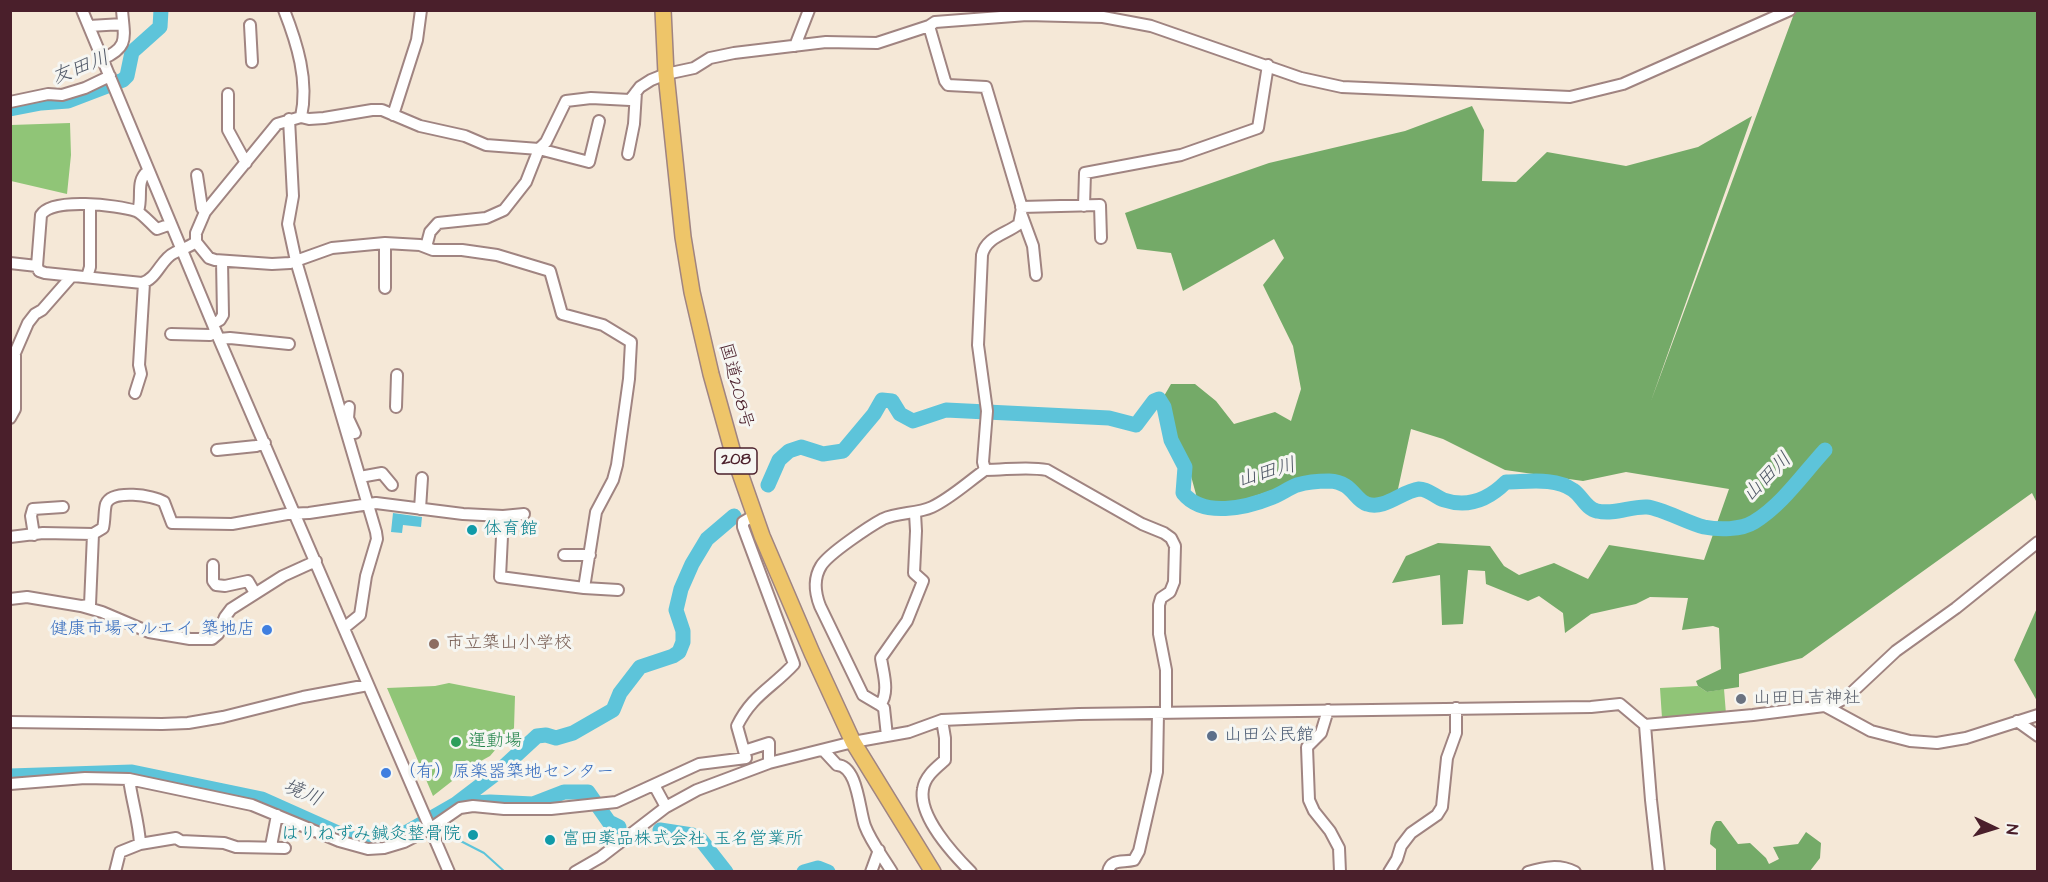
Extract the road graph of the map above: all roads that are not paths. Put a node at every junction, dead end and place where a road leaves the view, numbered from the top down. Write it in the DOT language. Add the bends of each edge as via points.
graph roads {
  1 [pos="82,10"];
  2 [pos="122,10"];
  3 [pos="284,10"];
  4 [pos="422,10"];
  5 [pos="663,10"];
  6 [pos="809,10"];
  7 [pos="1790,10"];
  8 [pos="932,19"];
  9 [pos="123,24"];
  10 [pos="250,25"];
  11 [pos="88,26"];
  12 [pos="795,46"];
  13 [pos="102,59"];
  14 [pos="252,62"];
  15 [pos="1268,66"];
  16 [pos="666,74"];
  17 [pos="109,75"];
  18 [pos="636,92"];
  19 [pos="228,94"];
  20 [pos="10,102"];
  21 [pos="393,115"];
  22 [pos="301,117"];
  23 [pos="289,119"];
  24 [pos="599,121"];
  25 [pos="539,149"];
  26 [pos="628,154"];
  27 [pos="246,163"];
  28 [pos="148,171"];
  29 [pos="197,175"];
  30 [pos="90,205"];
  31 [pos="1084,206"];
  32 [pos="138,211"];
  33 [pos="1022,211"];
  34 [pos="205,212"];
  35 [pos="171,224"];
  36 [pos="1101,238"];
  37 [pos="196,242"];
  38 [pos="385,243"];
  39 [pos="426,247"];
  40 [pos="182,251"];
  41 [pos="222,261"];
  42 [pos="296,261"];
  43 [pos="10,262"];
  44 [pos="38,266"];
  45 [pos="1036,275"];
  46 [pos="71,277"];
  47 [pos="87,277"];
  48 [pos="144,283"];
  49 [pos="385,288"];
  50 [pos="216,332"];
  51 [pos="171,334"];
  52 [pos="289,344"];
  53 [pos="397,375"];
  54 [pos="135,393"];
  55 [pos="349,407"];
  56 [pos="396,407"];
  57 [pos="10,418"];
  58 [pos="355,433"];
  59 [pos="265,443"];
  60 [pos="218,450"];
  61 [pos="985,470"];
  62 [pos="360,477"];
  63 [pos="422,478"];
  64 [pos="392,485"];
  65 [pos="368,503"];
  66 [pos="63,507"];
  67 [pos="420,509"];
  68 [pos="296,513"];
  69 [pos="915,513"];
  70 [pos="524,514"];
  71 [pos="755,515"];
  72 [pos="503,516"];
  73 [pos="93,534"];
  74 [pos="34,535"];
  75 [pos="10,537"];
  76 [pos="2037,542"];
  77 [pos="564,555"];
  78 [pos="590,555"];
  79 [pos="316,561"];
  80 [pos="213,565"];
  81 [pos="584,588"];
  82 [pos="618,590"];
  83 [pos="255,593"];
  84 [pos="10,599"];
  85 [pos="81,606"];
  86 [pos="344,628"];
  87 [pos="368,685"];
  88 [pos="880,705"];
  89 [pos="1825,706"];
  90 [pos="1456,708"];
  91 [pos="1328,710"];
  92 [pos="1162,713"];
  93 [pos="2037,715"];
  94 [pos="942,720"];
  95 [pos="2017,721"];
  96 [pos="10,722"];
  97 [pos="1645,725"];
  98 [pos="887,736"];
  99 [pos="2037,736"];
  100 [pos="853,742"];
  101 [pos="744,751"];
  102 [pos="824,751"];
  103 [pos="769,763"];
  104 [pos="129,779"];
  105 [pos="10,784"];
  106 [pos="654,785"];
  107 [pos="666,807"];
  108 [pos="277,815"];
  109 [pos="428,822"];
  110 [pos="140,844"];
  111 [pos="271,846"];
  112 [pos="285,848"];
  113 [pos="879,850"];
  114 [pos="115,872"];
  115 [pos="449,872"];
  116 [pos="574,872"];
  117 [pos="871,872"];
  118 [pos="892,872"];
  119 [pos="933,872"];
  120 [pos="971,872"];
  121 [pos="1108,872"];
  122 [pos="1340,872"];
  123 [pos="1389,872"];
  124 [pos="1528,872"];
  125 [pos="1575,872"];
  126 [pos="1659,872"];
  1 -- 11 [label="street"];
  2 -- 9 [label="street"];
  3 -- 22 [label="street" via="303,77"];
  4 -- 21 [label="street" via="417,40"];
  5 -- 16 [label="highway, 国道208号 / 208"];
  6 -- 12 [label="street"];
  7 -- 15 [label="street" via="1623,84 1570,97 1342,87"];
  8 -- 12 [label="street" via="877,43"];
  8 -- 15 [label="street" via="1103,17 1151,26"];
  8 -- 33 [label="street" via="948,85 986,87"];
  9 -- 11 [label="street"];
  9 -- 13 [label="street" via="122,47"];
  10 -- 14 [label="street"];
  11 -- 13 [label="street"];
  12 -- 16 [label="street" via="710,58 693,68"];
  13 -- 17 [label="street"];
  15 -- 31 [label="street" via="1258,128 1181,155 1085,173"];
  16 -- 18 [label="street"];
  16 -- 71 [label="highway, 国道208号 / 208" via="692,292 733,453"];
  17 -- 20 [label="street" via="62,95"];
  17 -- 28 [label="street"];
  18 -- 25 [label="street" via="630,100 566,101"];
  18 -- 26 [label="street"];
  19 -- 27 [label="street" via="229,132"];
  21 -- 22 [label="street" via="372,110 324,118"];
  21 -- 25 [label="street" via="493,147"];
  22 -- 23 [label="street"];
  23 -- 27 [label="street" via="277,124"];
  23 -- 42 [label="street" via="292,196 288,224"];
  24 -- 25 [label="street" via="589,162"];
  25 -- 39 [label="street" via="526,182 504,210 486,218 438,224 430,232"];
  27 -- 34 [label="street"];
  28 -- 32 [label="street" via="141,176"];
  28 -- 35 [label="street"];
  29 -- 34 [label="street"];
  30 -- 32 [label="street"];
  30 -- 44 [label="street" via="67,204 43,211"];
  30 -- 47 [label="street"];
  31 -- 33 [label="street"];
  31 -- 36 [label="street" via="1100,205"];
  32 -- 35 [label="street" via="157,229"];
  33 -- 45 [label="street" via="1033,246"];
  33 -- 61 [label="street" via="1019,224 990,240 982,255 978,345 987,414"];
  34 -- 37 [label="street"];
  35 -- 40 [label="street"];
  37 -- 40 [label="street"];
  37 -- 41 [label="street" via="209,258"];
  38 -- 39 [label="street"];
  38 -- 42 [label="street" via="332,248"];
  38 -- 49 [label="street"];
  39 -- 78 [label="street" via="497,255 550,271 562,314 603,325 631,342 617,465 596,512"];
  40 -- 48 [label="street" via="172,253"];
  40 -- 50 [label="street"];
  41 -- 42 [label="street"];
  41 -- 50 [label="street" via="223,315"];
  42 -- 62 [label="street"];
  43 -- 44 [label="street"];
  44 -- 46 [label="street" via="39,271"];
  46 -- 47 [label="street"];
  46 -- 57 [label="street" via="28,323 15,353 15,409"];
  47 -- 48 [label="street"];
  48 -- 54 [label="street" via="141,374"];
  50 -- 51 [label="street"];
  50 -- 52 [label="street" via="230,338"];
  50 -- 59 [label="street"];
  53 -- 56 [label="street"];
  55 -- 58 [label="street" via="348,418"];
  59 -- 60 [label="street"];
  59 -- 68 [label="street"];
  61 -- 69 [label="street" via="933,507"];
  61 -- 92 [label="street" via="1047,470 1173,541 1174,582 1159,604 1159,633 1166,670"];
  62 -- 64 [label="street" via="382,473"];
  62 -- 65 [label="street"];
  63 -- 67 [label="street"];
  65 -- 67 [label="street"];
  65 -- 68 [label="street"];
  65 -- 86 [label="street" via="377,539 360,615"];
  66 -- 74 [label="street" via="33,509"];
  67 -- 72 [label="street"];
  68 -- 73 [label="street" via="232,524 172,522 160,499 115,495 106,504 103,528"];
  68 -- 79 [label="street"];
  69 -- 88 [label="street" via="914,573 923,581 907,621 881,658 885,699"];
  69 -- 88 [label="street" via="885,518 829,557 820,567 814,592 862,695"];
  70 -- 72 [label="street"];
  71 -- 100 [label="highway, 国道208号 / 208"];
  71 -- 101 [label="street" via="743,522 743,527 794,664 745,711 737,726"];
  72 -- 81 [label="street" via="500,577"];
  73 -- 74 [label="street"];
  73 -- 85 [label="street" via="90,605"];
  74 -- 75 [label="street"];
  76 -- 89 [label="street" via="1896,651 1847,697"];
  77 -- 78 [label="street"];
  78 -- 81 [label="street"];
  79 -- 83 [label="street"];
  79 -- 86 [label="street"];
  80 -- 83 [label="street" via="216,585 249,581"];
  81 -- 82 [label="street"];
  83 -- 85 [label="street" via="231,609 212,639 150,632"];
  84 -- 85 [label="street" via="27,597"];
  86 -- 87 [label="street"];
  87 -- 96 [label="street" via="162,729"];
  87 -- 109 [label="street"];
  88 -- 98 [label="street" via="884,708"];
  89 -- 95 [label="street" via="1871,731 1910,741 1937,743 1966,738"];
  89 -- 97 [label="street"];
  90 -- 91 [label="street"];
  90 -- 97 [label="street" via="1620,704"];
  90 -- 123 [label="street" via="1456,733 1447,758 1442,807 1411,833"];
  91 -- 92 [label="street"];
  91 -- 122 [label="street" via="1321,733 1307,747 1309,800 1340,848"];
  92 -- 94 [label="street"];
  92 -- 121 [label="street" via="1157,772 1139,851 1134,860 1113,862"];
  93 -- 95 [label="street"];
  94 -- 98 [label="street"];
  94 -- 120 [label="street" via="945,760 930,774 923,789 924,801 937,834"];
  95 -- 99 [label="street"];
  97 -- 126 [label="street"];
  98 -- 100 [label="street"];
  100 -- 102 [label="street"];
  100 -- 119 [label="highway, 国道208号 / 208"];
  101 -- 103 [label="street" via="768,743"];
  101 -- 106 [label="street" via="747,758 699,764"];
  102 -- 103 [label="street"];
  102 -- 113 [label="street" via="837,765 849,769 865,826"];
  103 -- 107 [label="street" via="697,790"];
  104 -- 105 [label="street"];
  104 -- 108 [label="street" via="252,805"];
  104 -- 110 [label="street"];
  106 -- 107 [label="street"];
  106 -- 109 [label="street" via="604,804 551,809 473,806"];
  107 -- 116 [label="street" via="602,857"];
  108 -- 109 [label="street" via="368,849 394,846"];
  108 -- 111 [label="street"];
  109 -- 115 [label="street"];
  110 -- 111 [label="street" via="176,838 236,847"];
  110 -- 114 [label="street" via="120,852"];
  111 -- 112 [label="street"];
  113 -- 117 [label="street"];
  113 -- 118 [label="street"];
  124 -- 125 [label="street" via="1548,866"];
}
